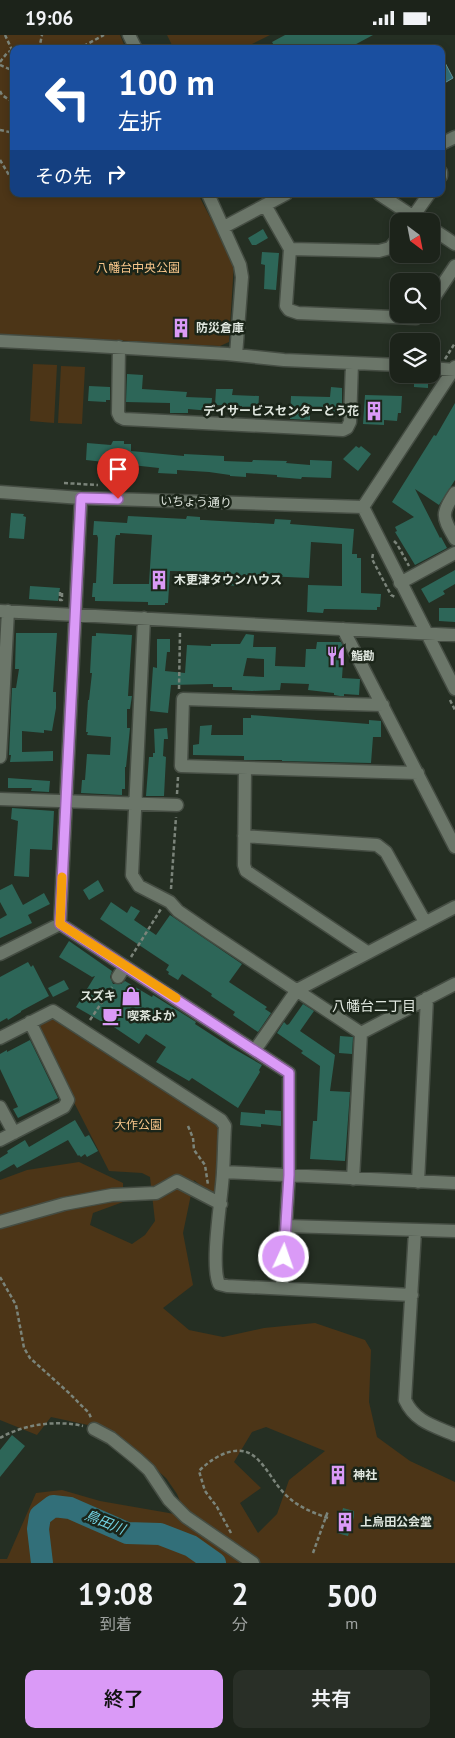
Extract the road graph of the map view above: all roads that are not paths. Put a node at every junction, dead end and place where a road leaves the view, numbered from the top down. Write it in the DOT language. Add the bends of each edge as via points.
graph roads {
  1 [pos="209,197"];
  2 [pos="280,197"];
  3 [pos="383,197"];
  4 [pos="427,197"];
  5 [pos="265,205"];
  6 [pos="405,213"];
  7 [pos="419,213"];
  8 [pos="224,227"];
  9 [pos="440,234"];
  10 [pos="455,244"];
  11 [pos="390,248"];
  12 [pos="290,249"];
  13 [pos="455,266"];
  14 [pos="440,288"];
  15 [pos="390,317"];
  16 [pos="0,341"];
  17 [pos="119,347"];
  18 [pos="236,355"];
  19 [pos="352,363"];
  20 [pos="440,364"];
  21 [pos="390,365"];
  22 [pos="454,366"];
  23 [pos="0,492"];
  24 [pos="455,493"];
  25 [pos="81,498"];
  26 [pos="362,507"];
  27 [pos="455,539"];
  28 [pos="455,553"];
  29 [pos="400,583"];
  30 [pos="4,611"];
  31 [pos="74,615"];
  32 [pos="144,618"];
  33 [pos="343,629"];
  34 [pos="425,633"];
  35 [pos="455,635"];
  36 [pos="2,684"];
  37 [pos="455,689"];
  38 [pos="383,705"];
  39 [pos="0,757"];
  40 [pos="245,768"];
  41 [pos="418,773"];
  42 [pos="0,799"];
  43 [pos="65,801"];
  44 [pos="135,804"];
  45 [pos="177,805"];
  46 [pos="450,823"];
  47 [pos="244,836"];
  48 [pos="455,847"];
  49 [pos="455,907"];
  50 [pos="425,922"];
  51 [pos="60,924"];
  52 [pos="367,952"];
  53 [pos="0,954"];
  54 [pos="125,966"];
  55 [pos="118,977"];
  56 [pos="455,984"];
  57 [pos="297,990"];
  58 [pos="427,998"];
  59 [pos="30,1022"];
  60 [pos="361,1033"];
  61 [pos="0,1038"];
  62 [pos="255,1051"];
  63 [pos="0,1107"];
  64 [pos="14,1133"];
  65 [pos="0,1141"];
  66 [pos="224,1172"];
  67 [pos="289,1175"];
  68 [pos="353,1179"];
  69 [pos="418,1182"];
  70 [pos="455,1183"];
  71 [pos="221,1204"];
  72 [pos="0,1223"];
  73 [pos="286,1226"];
  74 [pos="415,1231"];
  75 [pos="455,1231"];
  76 [pos="282,1288"];
  77 [pos="412,1295"];
  78 [pos="94,1429"];
  79 [pos="455,1435"];
  80 [pos="253,1563"];
  1 -- 8 [label="street"];
  2 -- 5 [label="street"];
  3 -- 6 [label="street"];
  4 -- 7 [label="street"];
  5 -- 8 [label="street"];
  5 -- 12 [label="street"];
  8 -- 18 [label="street" via="242,277"];
  9 -- 10 [label="street"];
  11 -- 12 [label="street" via="379,251"];
  12 -- 15 [label="street" via="286,306 292,311"];
  13 -- 14 [label="street"];
  16 -- 17 [label="street"];
  17 -- 18 [label="street"];
  17 -- 19 [label="street" via="118,413 124,419 343,430 350,422"];
  18 -- 19 [label="street"];
  19 -- 21 [label="street"];
  20 -- 22 [label="street"];
  22 -- 26 [label="street"];
  23 -- 25 [label="street, いちょう通り"];
  24 -- 27 [label="street" via="444,511 444,518"];
  25 -- 26 [label="street, いちょう通り"];
  25 -- 31 [label="street"];
  26 -- 29 [label="street"];
  28 -- 29 [label="street"];
  29 -- 34 [label="street"];
  30 -- 31 [label="street"];
  30 -- 36 [label="street"];
  31 -- 32 [label="street"];
  31 -- 43 [label="street"];
  32 -- 33 [label="street"];
  32 -- 44 [label="street"];
  33 -- 34 [label="street"];
  33 -- 38 [label="street"];
  34 -- 35 [label="street"];
  34 -- 37 [label="street"];
  36 -- 39 [label="street"];
  38 -- 40 [label="street" via="183,699 181,766"];
  38 -- 41 [label="street"];
  40 -- 41 [label="street"];
  40 -- 47 [label="street"];
  41 -- 46 [label="street"];
  42 -- 43 [label="street"];
  43 -- 44 [label="street"];
  43 -- 51 [label="street"];
  44 -- 45 [label="street"];
  44 -- 57 [label="street" via="132,875 139,886"];
  46 -- 48 [label="street"];
  47 -- 50 [label="street" via="377,845 386,852"];
  47 -- 52 [label="street" via="246,871"];
  49 -- 50 [label="street"];
  50 -- 52 [label="street"];
  51 -- 53 [label="street"];
  51 -- 54 [label="street"];
  52 -- 57 [label="street"];
  54 -- 55 [label="street"];
  54 -- 62 [label="street"];
  56 -- 58 [label="street"];
  57 -- 60 [label="street"];
  57 -- 62 [label="street"];
  58 -- 60 [label="street"];
  58 -- 69 [label="street"];
  59 -- 61 [label="street"];
  59 -- 64 [label="street" via="68,1100 64,1107"];
  59 -- 66 [label="street" via="53,1011 221,1120 224,1126"];
  60 -- 68 [label="street"];
  62 -- 67 [label="street" via="289,1073"];
  63 -- 64 [label="street"];
  64 -- 65 [label="street"];
  66 -- 67 [label="street"];
  66 -- 71 [label="street"];
  67 -- 68 [label="street"];
  67 -- 73 [label="street"];
  68 -- 69 [label="street"];
  69 -- 70 [label="street"];
  71 -- 72 [label="street" via="177,1181 156,1193 112,1195 64,1204"];
  71 -- 76 [label="street" via="216,1257 219,1284"];
  73 -- 74 [label="street"];
  73 -- 76 [label="street"];
  74 -- 75 [label="street"];
  74 -- 77 [label="street"];
  76 -- 77 [label="street"];
  77 -- 79 [label="street" via="405,1400 416,1417"];
  78 -- 80 [label="street" via="111,1438 149,1470 169,1500 186,1517"];
}
